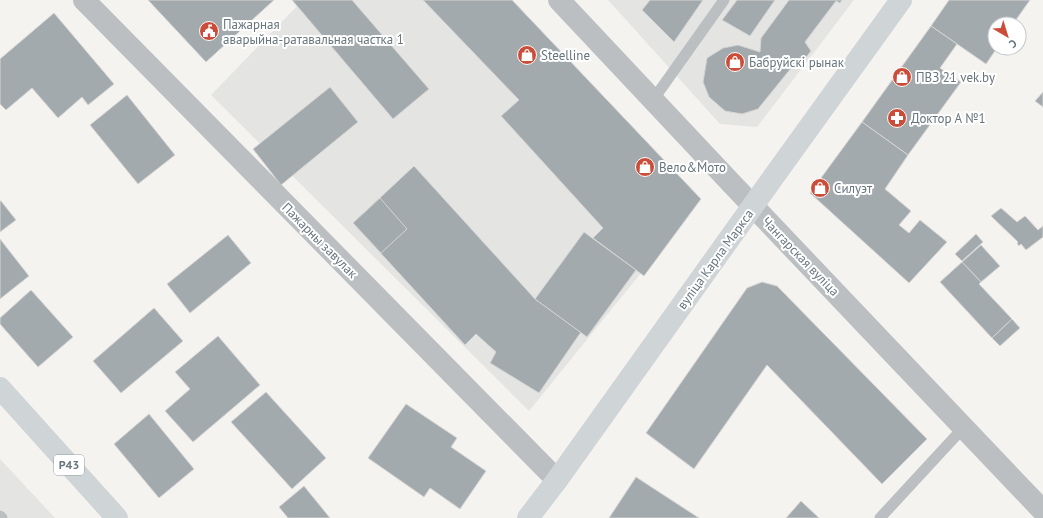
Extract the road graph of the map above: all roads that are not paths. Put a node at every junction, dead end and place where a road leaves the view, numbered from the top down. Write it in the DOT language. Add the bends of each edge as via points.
graph roads {
  1 [pos="84,0"];
  2 [pos="559,0"];
  3 [pos="724,0"];
  4 [pos="901,0"];
  5 [pos="653,100"];
  6 [pos="753,206"];
  7 [pos="0,388"];
  8 [pos="964,427"];
  9 [pos="557,480"];
  10 [pos="1043,511"];
  11 [pos="117,518"];
  12 [pos="528,518"];
  13 [pos="880,518"];
  1 -- 9 [label="street, Пажарны завулак"];
  2 -- 5 [label="street, Чангарская вуліца"];
  3 -- 5 [label="lane"];
  4 -- 6 [label="street, вуліца Карла Маркса"];
  5 -- 6 [label="street, Чангарская вуліца"];
  6 -- 8 [label="street, Чангарская вуліца"];
  6 -- 9 [label="street, вуліца Карла Маркса"];
  7 -- 11 [label="street, Р43"];
  8 -- 10 [label="street, Чангарская вуліца"];
  8 -- 13 [label="lane"];
  9 -- 12 [label="street, вуліца Карла Маркса"];
}
